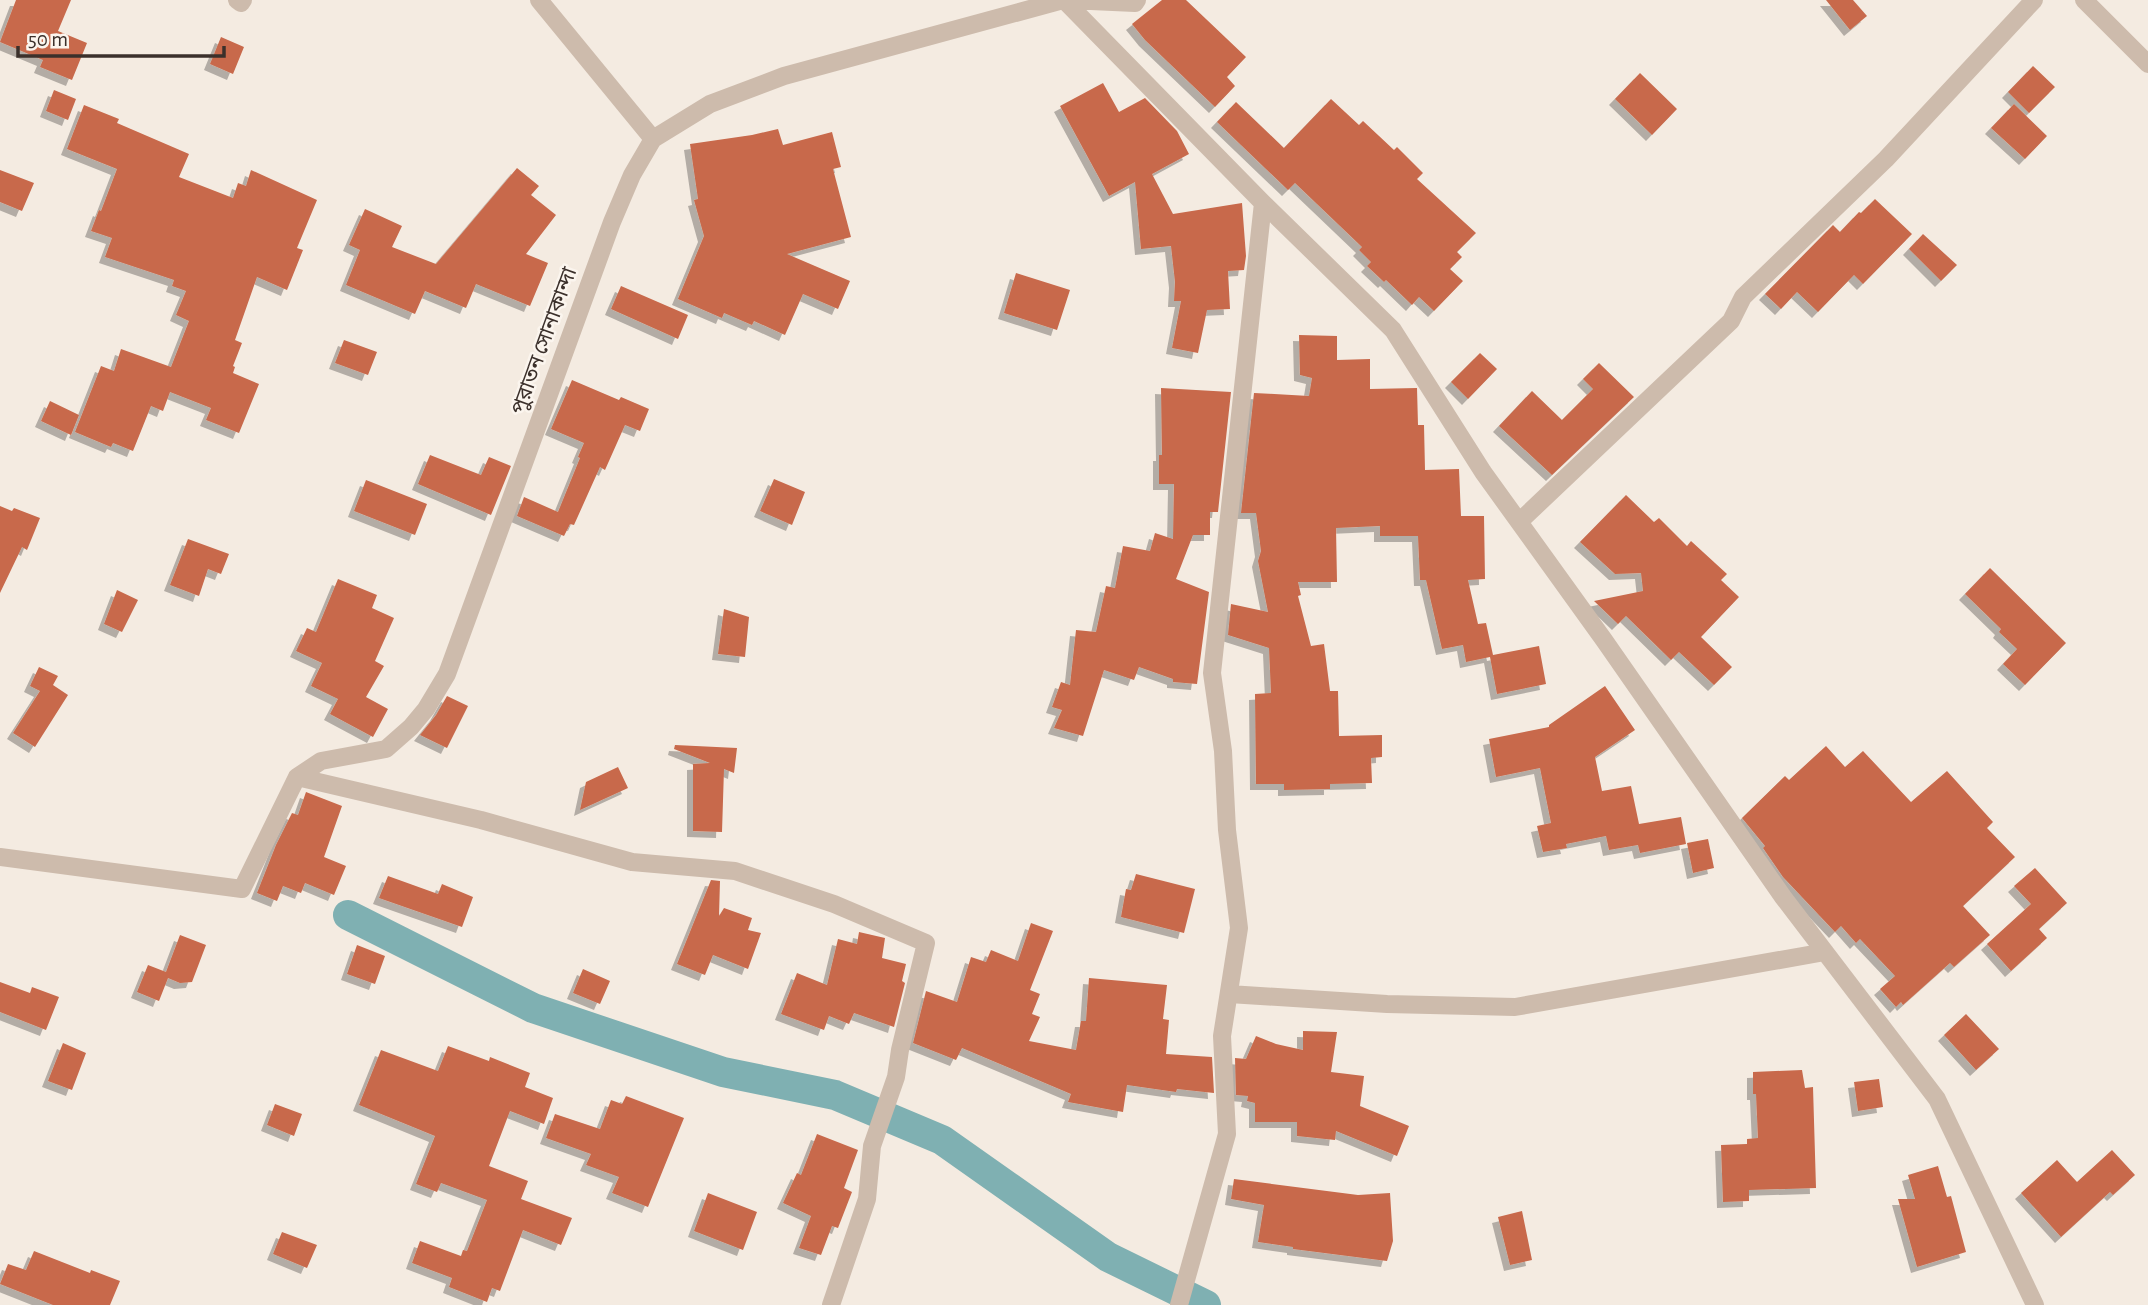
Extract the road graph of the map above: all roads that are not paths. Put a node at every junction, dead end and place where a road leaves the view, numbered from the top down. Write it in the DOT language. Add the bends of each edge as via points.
graph roads {
  1 [pos="237,0"];
  2 [pos="243,0"];
  3 [pos="539,0"];
  4 [pos="1065,0"];
  5 [pos="1137,0"];
  6 [pos="2034,0"];
  7 [pos="2084,0"];
  8 [pos="2148,64"];
  9 [pos="653,139"];
  10 [pos="1263,203"];
  11 [pos="1519,522"];
  12 [pos="298,777"];
  13 [pos="0,857"];
  14 [pos="1825,952"];
  15 [pos="1229,994"];
  16 [pos="831,1305"];
  17 [pos="1179,1305"];
  18 [pos="2035,1305"];
  1 -- 2 [label="street"];
  3 -- 9 [label="street"];
  4 -- 5 [label="street, পুরাতন সোনাকান্দা"];
  4 -- 9 [label="street, পুরাতন সোনাকান্দা" via="784,76 710,104"];
  4 -- 10 [label="street"];
  6 -- 11 [label="street" via="1886,159 1743,297 1731,321"];
  7 -- 8 [label="street"];
  9 -- 12 [label="street, পুরাতন সোনাকান্দা" via="612,222 447,674 426,709 386,749 321,761"];
  10 -- 11 [label="street" via="1393,330"];
  10 -- 15 [label="street" via="1212,673 1239,928"];
  11 -- 14 [label="street"];
  12 -- 13 [label="street" via="242,889"];
  12 -- 16 [label="street" via="632,862 735,871 926,943 896,1077 872,1146 867,1199"];
  14 -- 15 [label="street" via="1515,1007"];
  14 -- 18 [label="street" via="1937,1099"];
  15 -- 17 [label="street" via="1222,1037 1227,1134"];
}
